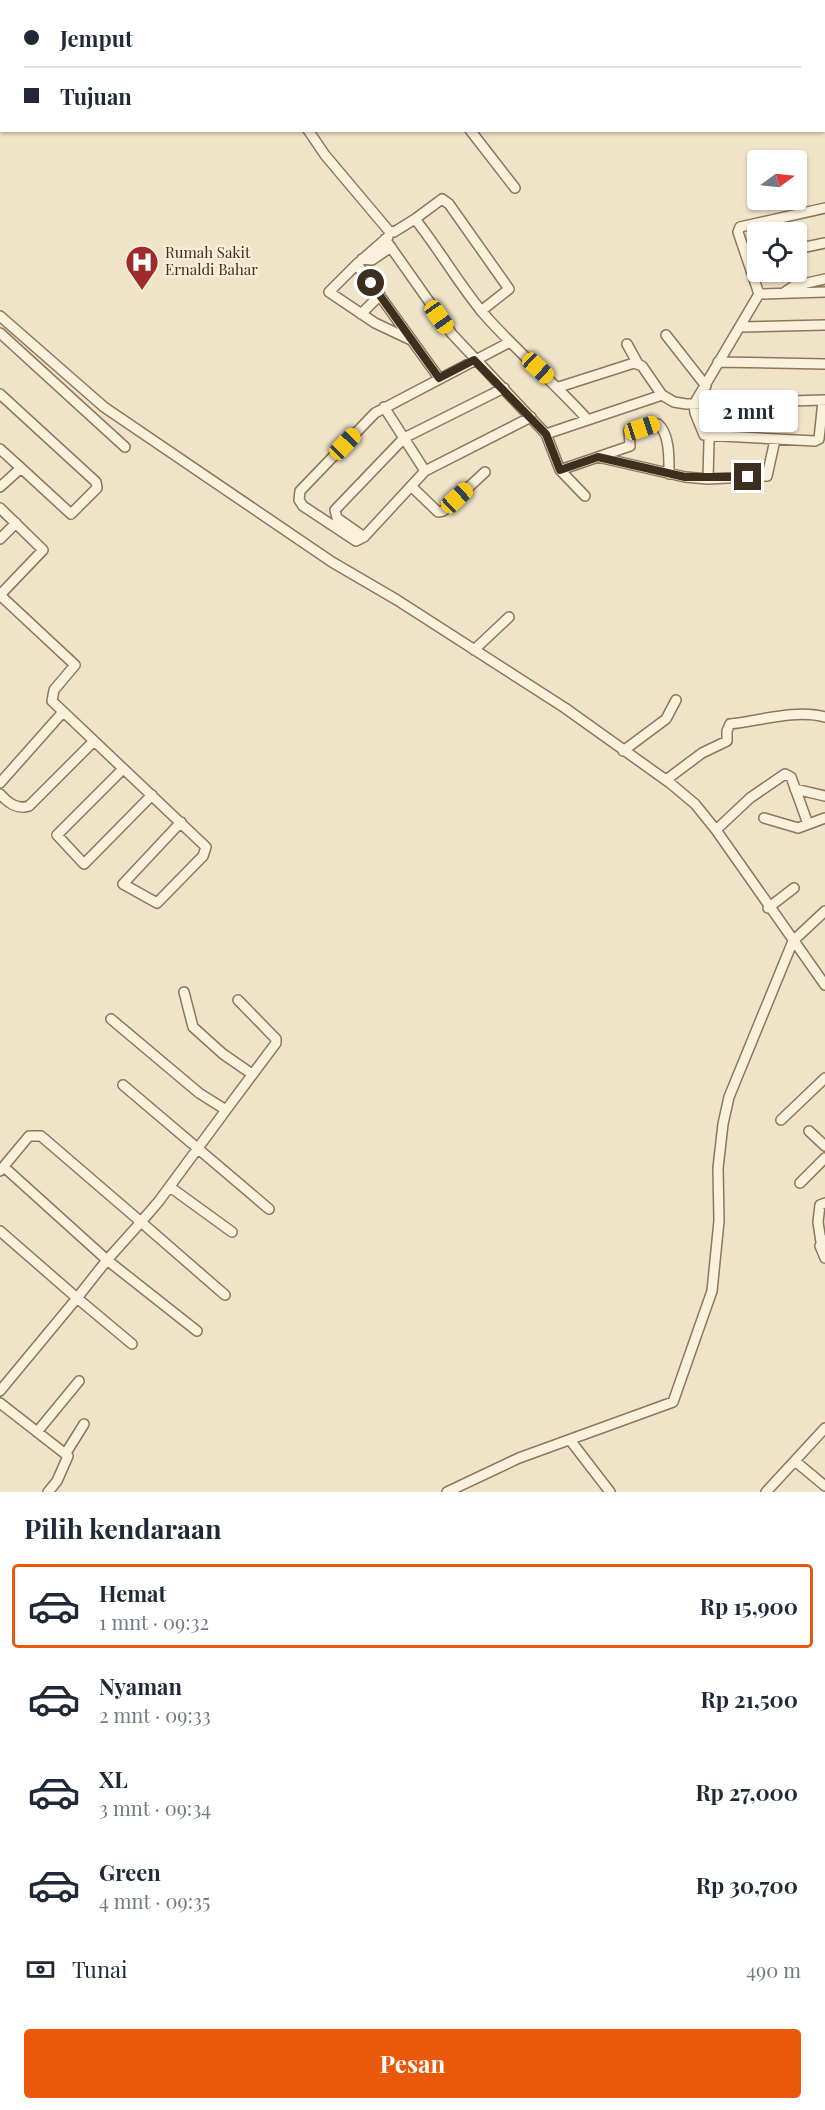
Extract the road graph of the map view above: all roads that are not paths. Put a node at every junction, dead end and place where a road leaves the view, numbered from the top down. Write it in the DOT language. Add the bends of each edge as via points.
graph roads {
  1 [pos="309,132"];
  2 [pos="472,132"];
  3 [pos="515,188"];
  4 [pos="825,208"];
  5 [pos="415,219"];
  6 [pos="759,222"];
  7 [pos="747,225"];
  8 [pos="389,240"];
  9 [pos="825,243"];
  10 [pos="807,247"];
  11 [pos="747,249"];
  12 [pos="360,262"];
  13 [pos="825,279"];
  14 [pos="757,282"];
  15 [pos="785,292"];
  16 [pos="825,292"];
  17 [pos="759,294"];
  18 [pos="380,296"];
  19 [pos="481,311"];
  20 [pos="361,314"];
  21 [pos="0,316"];
  22 [pos="825,325"];
  23 [pos="740,327"];
  24 [pos="0,333"];
  25 [pos="666,335"];
  26 [pos="412,340"];
  27 [pos="510,342"];
  28 [pos="627,344"];
  29 [pos="474,360"];
  30 [pos="718,362"];
  31 [pos="638,364"];
  32 [pos="825,364"];
  33 [pos="439,378"];
  34 [pos="706,386"];
  35 [pos="559,387"];
  36 [pos="504,388"];
  37 [pos="0,394"];
  38 [pos="663,395"];
  39 [pos="824,400"];
  40 [pos="710,403"];
  41 [pos="694,404"];
  42 [pos="384,407"];
  43 [pos="531,417"];
  44 [pos="587,419"];
  45 [pos="546,434"];
  46 [pos="711,437"];
  47 [pos="404,438"];
  48 [pos="775,440"];
  49 [pos="630,446"];
  50 [pos="124,447"];
  51 [pos="0,449"];
  52 [pos="598,457"];
  53 [pos="632,465"];
  54 [pos="21,468"];
  55 [pos="560,470"];
  56 [pos="425,471"];
  57 [pos="485,472"];
  58 [pos="669,474"];
  59 [pos="708,479"];
  60 [pos="411,486"];
  61 [pos="0,487"];
  62 [pos="585,496"];
  63 [pos="0,508"];
  64 [pos="16,523"];
  65 [pos="364,537"];
  66 [pos="0,539"];
  67 [pos="0,596"];
  68 [pos="509,617"];
  69 [pos="474,650"];
  70 [pos="676,700"];
  71 [pos="63,712"];
  72 [pos="825,717"];
  73 [pos="94,741"];
  74 [pos="623,751"];
  75 [pos="123,769"];
  76 [pos="666,780"];
  77 [pos="0,783"];
  78 [pos="795,789"];
  79 [pos="0,794"];
  80 [pos="152,795"];
  81 [pos="825,796"];
  82 [pos="764,818"];
  83 [pos="825,818"];
  84 [pos="181,822"];
  85 [pos="808,824"];
  86 [pos="716,830"];
  87 [pos="794,888"];
  88 [pos="768,908"];
  89 [pos="825,911"];
  90 [pos="794,941"];
  91 [pos="825,985"];
  92 [pos="184,992"];
  93 [pos="238,1000"];
  94 [pos="111,1019"];
  95 [pos="252,1074"];
  96 [pos="825,1078"];
  97 [pos="123,1085"];
  98 [pos="226,1110"];
  99 [pos="782,1120"];
  100 [pos="809,1131"];
  101 [pos="825,1146"];
  102 [pos="199,1149"];
  103 [pos="825,1158"];
  104 [pos="2,1169"];
  105 [pos="800,1183"];
  106 [pos="170,1187"];
  107 [pos="825,1203"];
  108 [pos="269,1209"];
  109 [pos="141,1222"];
  110 [pos="232,1232"];
  111 [pos="2,1235"];
  112 [pos="823,1241"];
  113 [pos="825,1258"];
  114 [pos="107,1260"];
  115 [pos="225,1295"];
  116 [pos="77,1298"];
  117 [pos="197,1331"];
  118 [pos="132,1344"];
  119 [pos="79,1382"];
  120 [pos="0,1391"];
  121 [pos="0,1403"];
  122 [pos="84,1424"];
  123 [pos="825,1428"];
  124 [pos="37,1432"];
  125 [pos="570,1440"];
  126 [pos="66,1453"];
  127 [pos="795,1461"];
  128 [pos="825,1486"];
  129 [pos="48,1492"];
  130 [pos="447,1492"];
  131 [pos="610,1492"];
  132 [pos="766,1492"];
  1 -- 8 [label="street"];
  2 -- 3 [label="street"];
  4 -- 6 [label="street"];
  5 -- 8 [label="street"];
  5 -- 19 [label="street"];
  5 -- 19 [label="street" via="442,199 449,204 509,289"];
  7 -- 11 [label="street" via="740,226 738,232"];
  8 -- 12 [label="street"];
  8 -- 29 [label="street"];
  9 -- 10 [label="street"];
  12 -- 18 [label="street"];
  12 -- 20 [label="street" via="329,292"];
  13 -- 15 [label="street" via="794,285"];
  14 -- 17 [label="street"];
  15 -- 16 [label="street"];
  15 -- 17 [label="street"];
  17 -- 23 [label="street"];
  18 -- 20 [label="street"];
  18 -- 26 [label="street"];
  19 -- 27 [label="street"];
  20 -- 26 [label="street"];
  21 -- 69 [label="street" via="104,407 332,562"];
  22 -- 23 [label="street"];
  23 -- 30 [label="street"];
  24 -- 50 [label="street"];
  25 -- 34 [label="street"];
  26 -- 33 [label="street"];
  27 -- 29 [label="street"];
  27 -- 35 [label="street"];
  28 -- 31 [label="street"];
  29 -- 33 [label="street"];
  29 -- 36 [label="street"];
  30 -- 32 [label="street"];
  30 -- 34 [label="street"];
  31 -- 35 [label="street"];
  31 -- 38 [label="street"];
  33 -- 42 [label="street"];
  34 -- 41 [label="street"];
  35 -- 44 [label="street"];
  36 -- 43 [label="street"];
  36 -- 47 [label="street"];
  37 -- 54 [label="street" via="96,482 97,488 71,514"];
  38 -- 41 [label="street" via="674,402"];
  38 -- 44 [label="street"];
  39 -- 40 [label="street"];
  39 -- 48 [label="street" via="819,439"];
  40 -- 41 [label="street"];
  40 -- 46 [label="street"];
  41 -- 46 [label="street" via="701,431"];
  42 -- 47 [label="street"];
  42 -- 65 [label="street" via="300,491 299,497 303,506 337,530 356,541"];
  43 -- 45 [label="street"];
  43 -- 56 [label="street"];
  44 -- 45 [label="street"];
  45 -- 55 [label="street"];
  46 -- 48 [label="street"];
  46 -- 59 [label="street"];
  47 -- 56 [label="street"];
  47 -- 65 [label="street" via="335,510 337,518"];
  48 -- 59 [label="street" via="767,476"];
  49 -- 52 [label="street"];
  49 -- 53 [label="street"];
  49 -- 58 [label="street" via="629,431 658,424 669,451"];
  51 -- 54 [label="street"];
  52 -- 53 [label="street"];
  52 -- 55 [label="street"];
  53 -- 58 [label="street"];
  54 -- 61 [label="street"];
  55 -- 62 [label="street"];
  56 -- 60 [label="street"];
  57 -- 60 [label="street" via="438,512"];
  58 -- 59 [label="street"];
  60 -- 65 [label="street"];
  63 -- 64 [label="street"];
  64 -- 66 [label="street"];
  64 -- 67 [label="street" via="41,546 42,553"];
  67 -- 71 [label="street" via="75,665 51,695"];
  68 -- 69 [label="street"];
  69 -- 74 [label="street" via="565,708"];
  70 -- 74 [label="street" via="666,719"];
  71 -- 73 [label="street"];
  71 -- 77 [label="street"];
  72 -- 76 [label="street" via="784,717 730,724 727,741 702,753"];
  73 -- 75 [label="street"];
  73 -- 79 [label="street" via="29,806 12,805"];
  74 -- 76 [label="street"];
  75 -- 80 [label="street"];
  75 -- 80 [label="street" via="57,835 84,864"];
  76 -- 86 [label="street" via="695,804"];
  78 -- 81 [label="street"];
  78 -- 85 [label="street"];
  78 -- 86 [label="street" via="788,775 781,776"];
  80 -- 84 [label="street"];
  82 -- 85 [label="street" via="792,828"];
  83 -- 85 [label="street"];
  84 -- 84 [label="street" via="206,847 203,856 157,903 123,884"];
  86 -- 88 [label="street"];
  87 -- 88 [label="street"];
  88 -- 90 [label="street"];
  89 -- 90 [label="street"];
  90 -- 91 [label="street"];
  90 -- 125 [label="street" via="729,1097 718,1168 712,1291 673,1402"];
  92 -- 95 [label="street" via="193,1027"];
  93 -- 95 [label="street" via="276,1041"];
  94 -- 98 [label="street" via="199,1093"];
  95 -- 98 [label="street"];
  96 -- 99 [label="street"];
  97 -- 102 [label="street"];
  98 -- 102 [label="street"];
  100 -- 101 [label="street"];
  102 -- 106 [label="street"];
  102 -- 108 [label="street"];
  103 -- 105 [label="street"];
  104 -- 109 [label="street" via="29,1136 41,1136"];
  104 -- 114 [label="street"];
  106 -- 109 [label="street"];
  106 -- 110 [label="street"];
  107 -- 112 [label="street" via="819,1211"];
  109 -- 114 [label="street"];
  109 -- 115 [label="street"];
  111 -- 116 [label="street"];
  112 -- 113 [label="street"];
  114 -- 116 [label="street"];
  114 -- 117 [label="street"];
  116 -- 118 [label="street"];
  116 -- 120 [label="street"];
  119 -- 124 [label="street"];
  121 -- 124 [label="street"];
  122 -- 126 [label="street"];
  123 -- 127 [label="street"];
  124 -- 126 [label="street"];
  125 -- 130 [label="street" via="519,1458"];
  125 -- 131 [label="street"];
  126 -- 129 [label="street" via="68,1460"];
  127 -- 128 [label="street"];
  127 -- 132 [label="street"];
}
